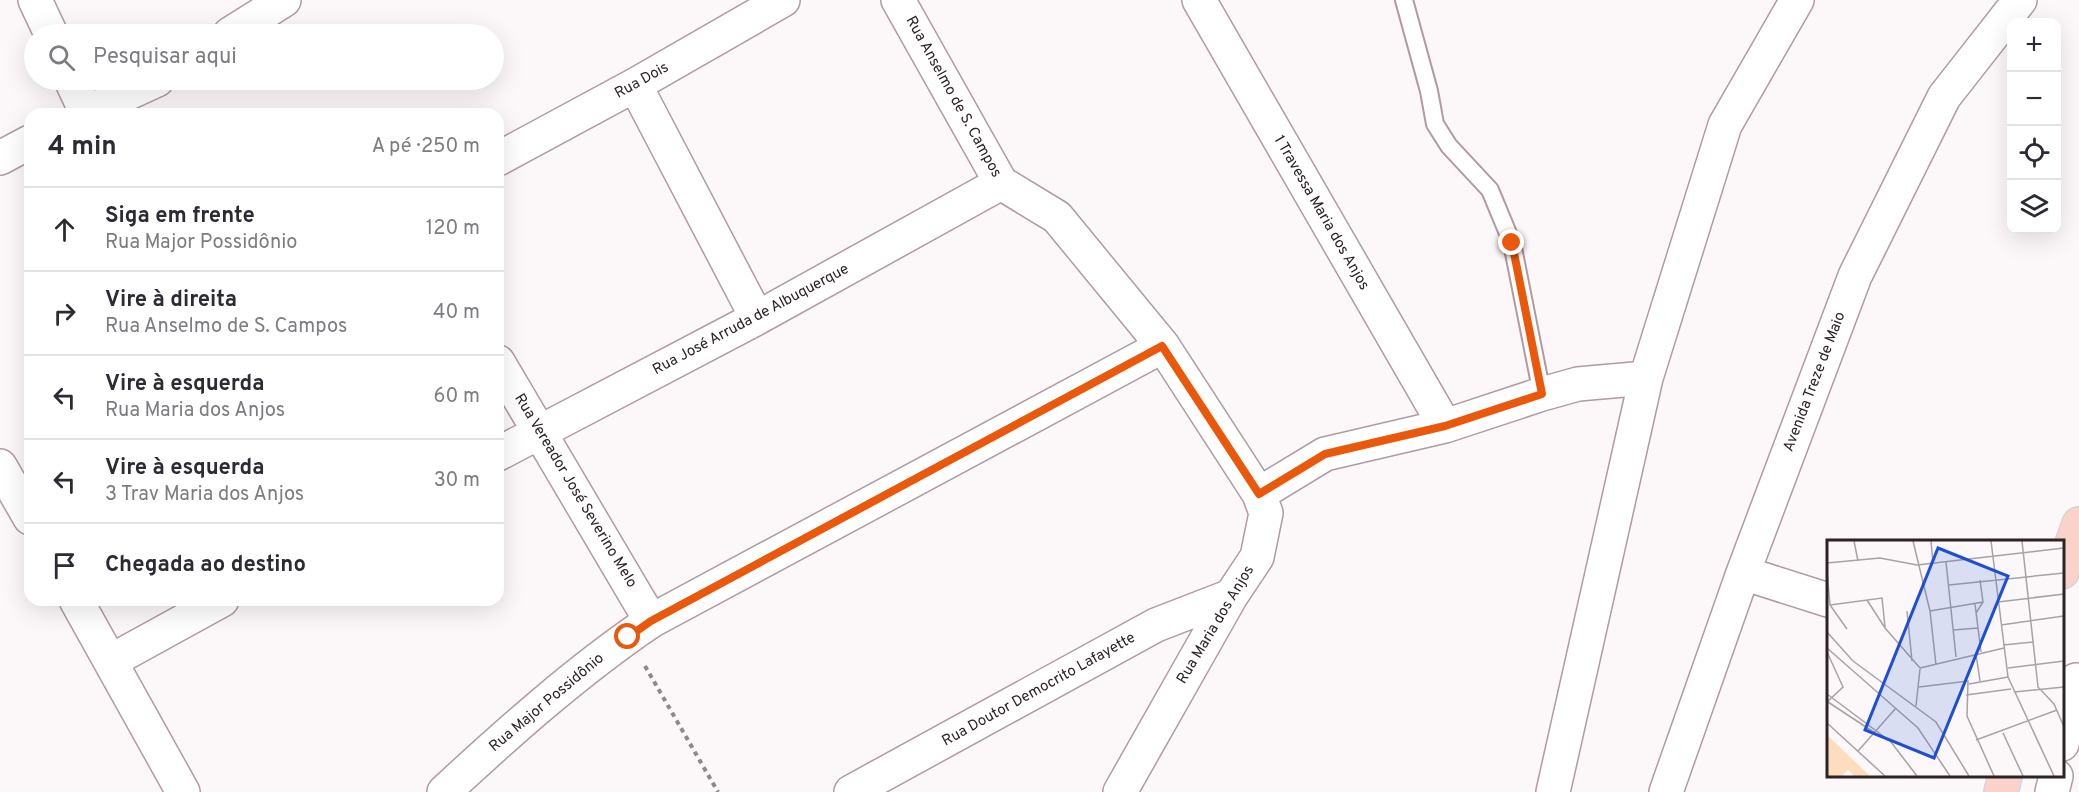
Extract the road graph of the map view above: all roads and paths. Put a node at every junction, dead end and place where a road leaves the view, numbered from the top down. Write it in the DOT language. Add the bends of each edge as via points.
graph roads {
  1 [pos="35,0"];
  2 [pos="284,0"];
  3 [pos="783,0"];
  4 [pos="1199,0"];
  5 [pos="1404,0"];
  6 [pos="1797,0"];
  7 [pos="2020,0"];
  8 [pos="900,1"];
  9 [pos="46,24"];
  10 [pos="246,24"];
  11 [pos="636,86"];
  12 [pos="75,90"];
  13 [pos="135,90"];
  14 [pos="83,108"];
  15 [pos="96,108"];
  16 [pos="24,145"];
  17 [pos="504,155"];
  18 [pos="0,158"];
  19 [pos="1001,183"];
  20 [pos="756,318"];
  21 [pos="1162,346"];
  22 [pos="504,372"];
  23 [pos="1646,378"];
  24 [pos="1542,394"];
  25 [pos="1445,426"];
  26 [pos="540,432"];
  27 [pos="504,451"];
  28 [pos="0,465"];
  29 [pos="1259,494"];
  30 [pos="24,507"];
  31 [pos="2079,524"];
  32 [pos="2064,566"];
  33 [pos="1743,573"];
  34 [pos="1231,596"];
  35 [pos="1827,600"];
  36 [pos="79,606"];
  37 [pos="211,606"];
  38 [pos="639,629"];
  39 [pos="111,661"];
  40 [pos="2073,679"];
  41 [pos="2064,732"];
  42 [pos="2005,777"];
  43 [pos="2056,777"];
  44 [pos="173,788"];
  45 [pos="444,792"];
  46 [pos="718,792"];
  47 [pos="851,792"];
  48 [pos="1120,792"];
  49 [pos="1553,792"];
  50 [pos="1666,792"];
  51 [pos="2001,792"];
  52 [pos="2052,792"];
  1 -- 9 [label="street"];
  2 -- 10 [label="street"];
  3 -- 11 [label="street, Rua Dois"];
  4 -- 25 [label="street, 1 Travessa Maria dos Anjos"];
  5 -- 24 [label="lane" via="1435,124 1449,146 1490,190 1512,243"];
  6 -- 23 [label="street" via="1725,124"];
  7 -- 33 [label="street, Avenida Treze de Maio" via="1944,98 1855,276"];
  8 -- 19 [label="street, Rua Anselmo de S. Campos"];
  11 -- 17 [label="street, Rua Dois"];
  11 -- 20 [label="street"];
  12 -- 14 [label="street"];
  13 -- 15 [label="street"];
  16 -- 18 [label="street"];
  19 -- 20 [label="street, Rua José Arruda de Albuquerque"];
  19 -- 21 [label="street, Rua Anselmo de S. Campos" via="1057,217"];
  20 -- 26 [label="street, Rua José Arruda de Albuquerque"];
  21 -- 29 [label="street, Rua Anselmo de S. Campos"];
  21 -- 38 [label="street, Rua Major Possidônio"];
  22 -- 26 [label="street, Rua Vereador José Severino Melo"];
  23 -- 24 [label="street" via="1578,384"];
  23 -- 49 [label="street"];
  24 -- 25 [label="street"];
  25 -- 29 [label="street" via="1325,454"];
  26 -- 27 [label="street, Rua José Arruda de Albuquerque"];
  26 -- 38 [label="street, Rua Vereador José Severino Melo"];
  28 -- 30 [label="street"];
  29 -- 34 [label="street, Rua Maria dos Anjos" via="1266,513 1257,557"];
  31 -- 32 [label="main road"];
  33 -- 35 [label="street"];
  33 -- 50 [label="street, Avenida Treze de Maio"];
  34 -- 47 [label="street, Rua Doutor Democrito Lafayette" via="1156,625"];
  34 -- 48 [label="street, Rua Maria dos Anjos"];
  36 -- 39 [label="street"];
  37 -- 39 [label="street"];
  38 -- 45 [label="street, Rua Major Possidônio" via="505,735"];
  38 -- 46 [label="path"];
  39 -- 44 [label="street"];
  40 -- 41 [label="street"];
  42 -- 51 [label="main road"];
  43 -- 52 [label="street"];
}
